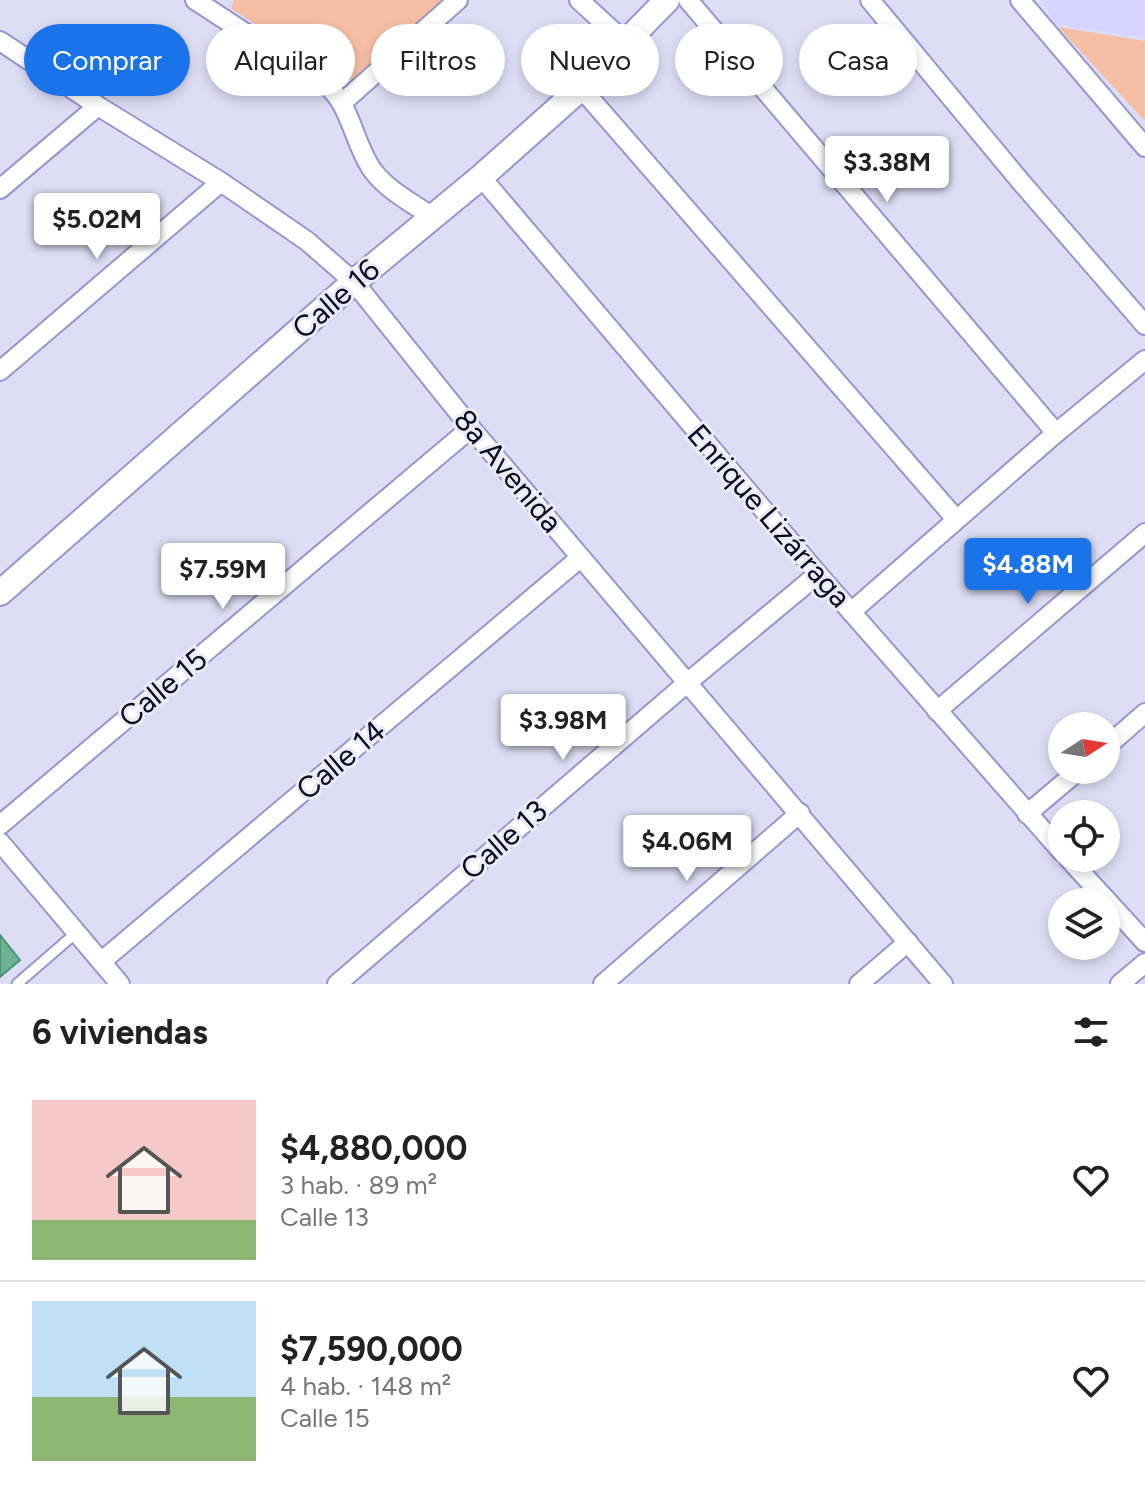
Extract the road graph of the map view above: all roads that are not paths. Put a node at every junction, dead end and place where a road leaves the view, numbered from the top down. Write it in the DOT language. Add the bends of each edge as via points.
graph roads {
  1 [pos="195,0"];
  2 [pos="458,0"];
  3 [pos="579,0"];
  4 [pos="667,0"];
  5 [pos="688,0"];
  6 [pos="870,0"];
  7 [pos="1021,0"];
  8 [pos="215,6"];
  9 [pos="605,24"];
  10 [pos="644,24"];
  11 [pos="0,41"];
  12 [pos="572,96"];
  13 [pos="588,96"];
  14 [pos="343,102"];
  15 [pos="98,106"];
  16 [pos="1145,147"];
  17 [pos="481,177"];
  18 [pos="221,182"];
  19 [pos="0,189"];
  20 [pos="431,216"];
  21 [pos="354,282"];
  22 [pos="1145,325"];
  23 [pos="1145,360"];
  24 [pos="0,371"];
  25 [pos="471,428"];
  26 [pos="1056,433"];
  27 [pos="956,519"];
  28 [pos="1145,533"];
  29 [pos="580,558"];
  30 [pos="818,574"];
  31 [pos="0,593"];
  32 [pos="851,612"];
  33 [pos="687,683"];
  34 [pos="937,711"];
  35 [pos="1145,713"];
  36 [pos="1120,735"];
  37 [pos="1062,784"];
  38 [pos="800,813"];
  39 [pos="1027,814"];
  40 [pos="0,825"];
  41 [pos="1048,837"];
  42 [pos="0,842"];
  43 [pos="1081,872"];
  44 [pos="77,932"];
  45 [pos="908,942"];
  46 [pos="1145,942"];
  47 [pos="102,961"];
  48 [pos="1145,963"];
  49 [pos="17,984"];
  50 [pos="120,984"];
  51 [pos="337,984"];
  52 [pos="603,984"];
  53 [pos="859,984"];
  54 [pos="943,984"];
  55 [pos="1120,984"];
  1 -- 8 [label="street"];
  2 -- 14 [label="street"];
  3 -- 9 [label="street"];
  4 -- 10 [label="street, Calle 16"];
  5 -- 26 [label="street"];
  6 -- 22 [label="street"];
  7 -- 16 [label="street"];
  8 -- 14 [label="street"];
  11 -- 15 [label="street, 8a Avenida"];
  12 -- 17 [label="street, Calle 16"];
  13 -- 27 [label="street"];
  14 -- 20 [label="street" via="374,172"];
  15 -- 18 [label="street, 8a Avenida"];
  15 -- 19 [label="street"];
  17 -- 20 [label="street, Calle 16"];
  17 -- 30 [label="street, Enrique Lizárraga"];
  18 -- 21 [label="street, 8a Avenida" via="307,241"];
  18 -- 24 [label="street"];
  20 -- 21 [label="street, Calle 16"];
  21 -- 25 [label="street, 8a Avenida"];
  21 -- 31 [label="street, Calle 16"];
  23 -- 26 [label="street"];
  25 -- 29 [label="street, 8a Avenida"];
  25 -- 40 [label="street, Calle 15"];
  26 -- 27 [label="street"];
  27 -- 32 [label="street"];
  28 -- 34 [label="street"];
  29 -- 33 [label="street, 8a Avenida"];
  29 -- 47 [label="street, Calle 14"];
  30 -- 32 [label="street, Enrique Lizárraga"];
  30 -- 33 [label="street, Calle 13"];
  32 -- 34 [label="street, Enrique Lizárraga"];
  33 -- 38 [label="street, 8a Avenida"];
  33 -- 51 [label="street, Calle 13"];
  34 -- 39 [label="street, Enrique Lizárraga"];
  35 -- 36 [label="street"];
  37 -- 39 [label="street"];
  38 -- 45 [label="street, 8a Avenida"];
  38 -- 52 [label="street"];
  39 -- 41 [label="street, Enrique Lizárraga"];
  42 -- 44 [label="street"];
  43 -- 46 [label="street"];
  44 -- 47 [label="street"];
  44 -- 49 [label="lane"];
  45 -- 53 [label="street"];
  45 -- 54 [label="street, 8a Avenida"];
  47 -- 50 [label="street"];
  48 -- 55 [label="street"];
}
